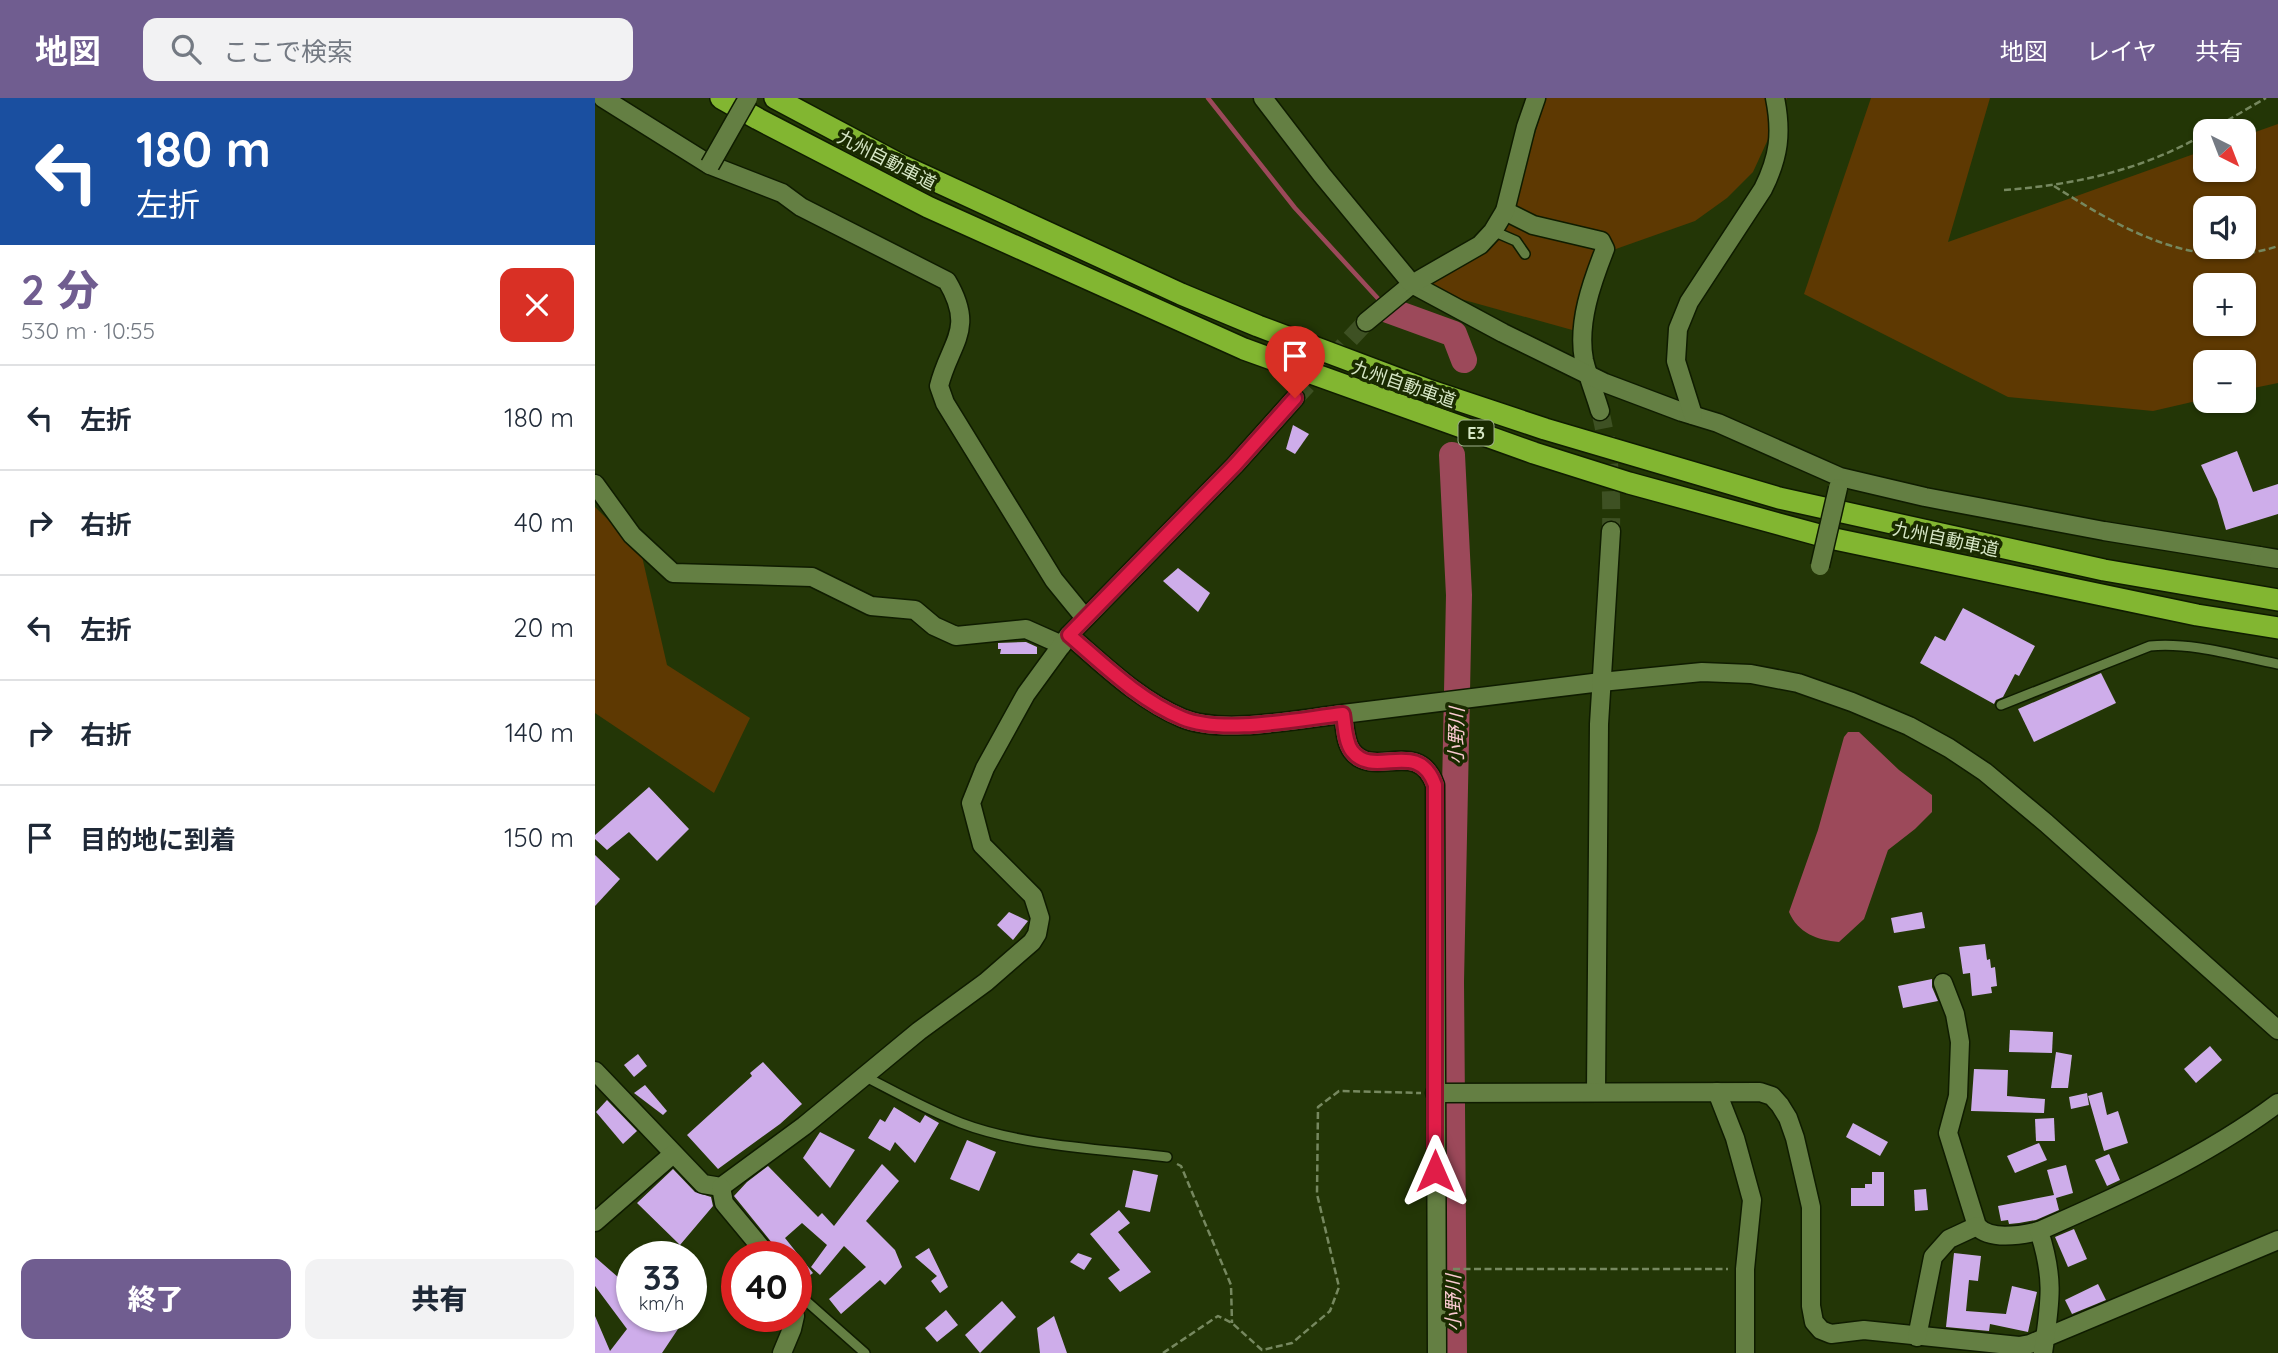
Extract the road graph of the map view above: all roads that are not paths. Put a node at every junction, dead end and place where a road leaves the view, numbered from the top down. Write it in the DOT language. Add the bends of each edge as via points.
graph roads {
  1 [pos="603,98"];
  2 [pos="721,98"];
  3 [pos="748,98"];
  4 [pos="775,98"];
  5 [pos="1262,98"];
  6 [pos="1536,98"];
  7 [pos="1775,98"];
  8 [pos="710,165"];
  9 [pos="1505,211"];
  10 [pos="1493,231"];
  11 [pos="1525,254"];
  12 [pos="1406,289"];
  13 [pos="1366,322"];
  14 [pos="1589,375"];
  15 [pos="1295,398"];
  16 [pos="1600,411"];
  17 [pos="1693,415"];
  18 [pos="1839,482"];
  19 [pos="595,484"];
  20 [pos="1611,531"];
  21 [pos="2278,559"];
  22 [pos="1820,566"];
  23 [pos="2278,600"];
  24 [pos="1085,618"];
  25 [pos="2278,628"];
  26 [pos="1065,640"];
  27 [pos="2278,664"];
  28 [pos="1601,682"];
  29 [pos="2001,705"];
  30 [pos="1343,714"];
  31 [pos="1943,983"];
  32 [pos="2278,1030"];
  33 [pos="595,1071"];
  34 [pos="863,1076"];
  35 [pos="1596,1091"];
  36 [pos="1717,1092"];
  37 [pos="1439,1093"];
  38 [pos="2278,1103"];
  39 [pos="673,1154"];
  40 [pos="1167,1157"];
  41 [pos="721,1187"];
  42 [pos="595,1222"];
  43 [pos="1977,1226"];
  44 [pos="2039,1231"];
  45 [pos="2278,1240"];
  46 [pos="756,1241"];
  47 [pos="812,1306"];
  48 [pos="791,1332"];
  49 [pos="1917,1337"];
  50 [pos="2044,1346"];
  51 [pos="782,1353"];
  52 [pos="865,1353"];
  53 [pos="1437,1353"];
  54 [pos="1745,1353"];
  1 -- 8 [label="street"];
  2 -- 25 [label="highway, 九州自動車道 / E3" via="928,206 1244,349 1534,453 1830,538"];
  3 -- 8 [label="street, bridge"];
  4 -- 23 [label="highway, 九州自動車道 / E3" via="901,165 1181,294 1431,391 1779,498 2103,570"];
  5 -- 12 [label="street"];
  6 -- 9 [label="street"];
  7 -- 17 [label="street" via="1780,132 1772,172 1689,302 1678,329 1676,361"];
  8 -- 24 [label="street" via="782,193 947,281 957,299 960,332 939,386 945,404 1054,580"];
  9 -- 10 [label="street"];
  9 -- 14 [label="street" via="1533,225 1601,241 1605,249 1586,305 1584,358"];
  10 -- 11 [label="lane" via="1516,241"];
  10 -- 12 [label="street" via="1480,245"];
  12 -- 13 [label="street"];
  12 -- 14 [label="street"];
  14 -- 16 [label="street"];
  14 -- 17 [label="street"];
  15 -- 24 [label="street"];
  17 -- 18 [label="street" via="1756,439"];
  18 -- 21 [label="street"];
  18 -- 22 [label="street, bridge"];
  19 -- 26 [label="street" via="632,535 673,573 812,577 871,606 915,610 956,636 1026,628"];
  20 -- 28 [label="street"];
  24 -- 26 [label="street"];
  26 -- 30 [label="street" via="1139,694 1183,719 1227,726"];
  26 -- 34 [label="street" via="1027,694 985,768 971,803 982,845 1033,896 1040,918 1037,934 986,982"];
  27 -- 29 [label="lane" via="2168,644 2150,646"];
  28 -- 30 [label="street"];
  28 -- 32 [label="street" via="1702,672 1751,674 1798,683 1909,726 1985,772"];
  28 -- 35 [label="street"];
  30 -- 37 [label="street" via="1347,741 1357,756 1368,761 1422,764 1435,785"];
  31 -- 43 [label="street" via="1960,1042 1958,1096 1948,1133"];
  33 -- 39 [label="street"];
  34 -- 40 [label="lane" via="961,1123 1002,1134"];
  34 -- 41 [label="street"];
  35 -- 36 [label="street"];
  35 -- 37 [label="street"];
  36 -- 49 [label="street" via="1772,1096 1788,1118 1811,1207 1814,1322 1831,1334 1864,1330"];
  36 -- 54 [label="street" via="1752,1200 1745,1269"];
  37 -- 53 [label="street"];
  38 -- 44 [label="street" via="2216,1144"];
  39 -- 41 [label="street" via="703,1184"];
  39 -- 42 [label="street"];
  41 -- 46 [label="street" via="725,1203"];
  43 -- 44 [label="street" via="1989,1234"];
  43 -- 49 [label="street" via="1949,1239 1933,1257"];
  44 -- 50 [label="street" via="2049,1266"];
  45 -- 50 [label="street"];
  47 -- 52 [label="lane"];
  48 -- 51 [label="street"];
  49 -- 50 [label="street"];
}
